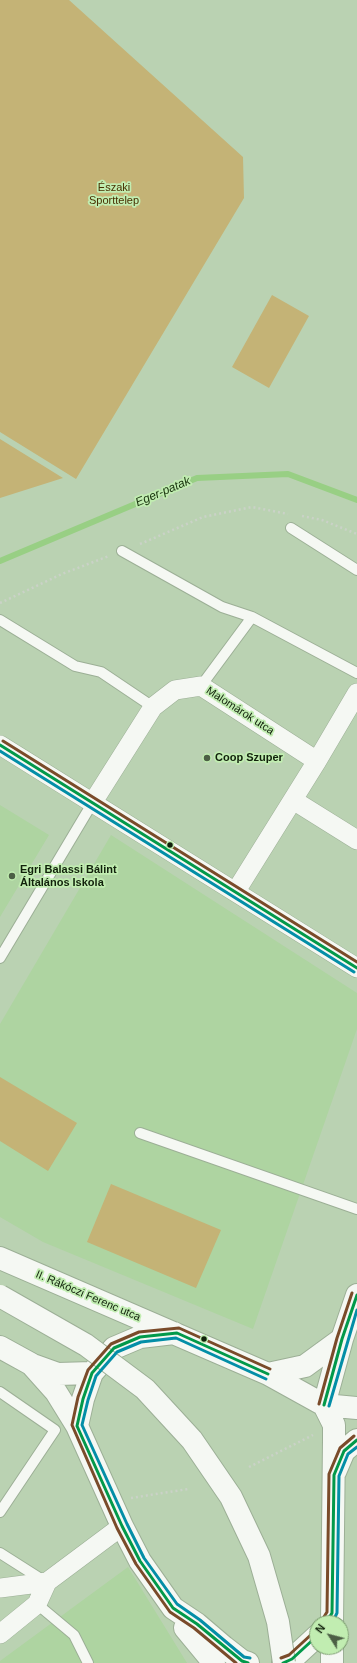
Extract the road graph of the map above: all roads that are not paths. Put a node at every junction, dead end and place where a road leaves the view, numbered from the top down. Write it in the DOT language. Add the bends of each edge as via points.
graph roads {
  1 [pos="291,528"];
  2 [pos="122,552"];
  3 [pos="357,570"];
  4 [pos="252,617"];
  5 [pos="0,620"];
  6 [pos="357,673"];
  7 [pos="201,686"];
  8 [pos="357,693"];
  9 [pos="153,707"];
  10 [pos="0,745"];
  11 [pos="317,761"];
  12 [pos="293,800"];
  13 [pos="93,802"];
  14 [pos="357,840"];
  15 [pos="236,891"];
  16 [pos="0,958"];
  17 [pos="357,968"];
  18 [pos="140,1133"];
  19 [pos="357,1209"];
  20 [pos="0,1258"];
  21 [pos="357,1295"];
  22 [pos="0,1296"];
  23 [pos="177,1333"];
  24 [pos="342,1339"];
  25 [pos="0,1347"];
  26 [pos="31,1364"];
  27 [pos="92,1373"];
  28 [pos="268,1374"];
  29 [pos="0,1392"];
  30 [pos="324,1405"];
  31 [pos="357,1408"];
  32 [pos="77,1426"];
  33 [pos="357,1440"];
  34 [pos="334,1475"];
  35 [pos="0,1512"];
  36 [pos="122,1526"];
  37 [pos="0,1553"];
  38 [pos="47,1582"];
  39 [pos="0,1588"];
  40 [pos="37,1604"];
  41 [pos="173,1608"];
  42 [pos="330,1615"];
  43 [pos="0,1634"];
  44 [pos="309,1643"];
  45 [pos="88,1663"];
  46 [pos="214,1663"];
  47 [pos="248,1663"];
  48 [pos="284,1663"];
  1 -- 3 [label="lane"];
  2 -- 4 [label="lane" via="222,607"];
  4 -- 6 [label="lane"];
  4 -- 7 [label="lane"];
  5 -- 9 [label="lane" via="75,666 101,672"];
  7 -- 9 [label="street, Malomárok utca" via="175,690"];
  7 -- 11 [label="street, Malomárok utca"];
  8 -- 11 [label="street"];
  9 -- 13 [label="street, Malomárok utca"];
  10 -- 13 [label="street"];
  11 -- 12 [label="street"];
  12 -- 14 [label="street"];
  12 -- 15 [label="street"];
  13 -- 15 [label="street"];
  13 -- 16 [label="lane"];
  15 -- 17 [label="street"];
  18 -- 19 [label="lane"];
  20 -- 23 [label="main road, II. Rákóczi Ferenc utca"];
  21 -- 24 [label="main road"];
  22 -- 48 [label="main road, bridge" via="86,1345 145,1389 192,1440 231,1497 259,1556 278,1622"];
  23 -- 27 [label="main road" via="140,1337 114,1348"];
  23 -- 28 [label="main road, II. Rákóczi Ferenc utca"];
  24 -- 28 [label="main road" via="305,1366"];
  24 -- 30 [label="main road"];
  25 -- 26 [label="main road"];
  26 -- 27 [label="main road" via="58,1374"];
  26 -- 32 [label="main road" via="56,1392"];
  27 -- 32 [label="main road"];
  28 -- 30 [label="main road, II. Rákóczi Ferenc utca"];
  29 -- 35 [label="lane" via="55,1430"];
  30 -- 31 [label="main road"];
  30 -- 34 [label="main road" via="334,1424"];
  32 -- 36 [label="main road"];
  33 -- 34 [label="main road" via="344,1451"];
  34 -- 42 [label="main road"];
  36 -- 38 [label="street"];
  36 -- 41 [label="main road" via="140,1561"];
  37 -- 38 [label="lane"];
  38 -- 39 [label="street"];
  38 -- 40 [label="street"];
  40 -- 43 [label="street"];
  40 -- 45 [label="lane" via="74,1635"];
  41 -- 46 [label="main road"];
  41 -- 47 [label="main road"];
  44 -- 48 [label="main road"];
}
